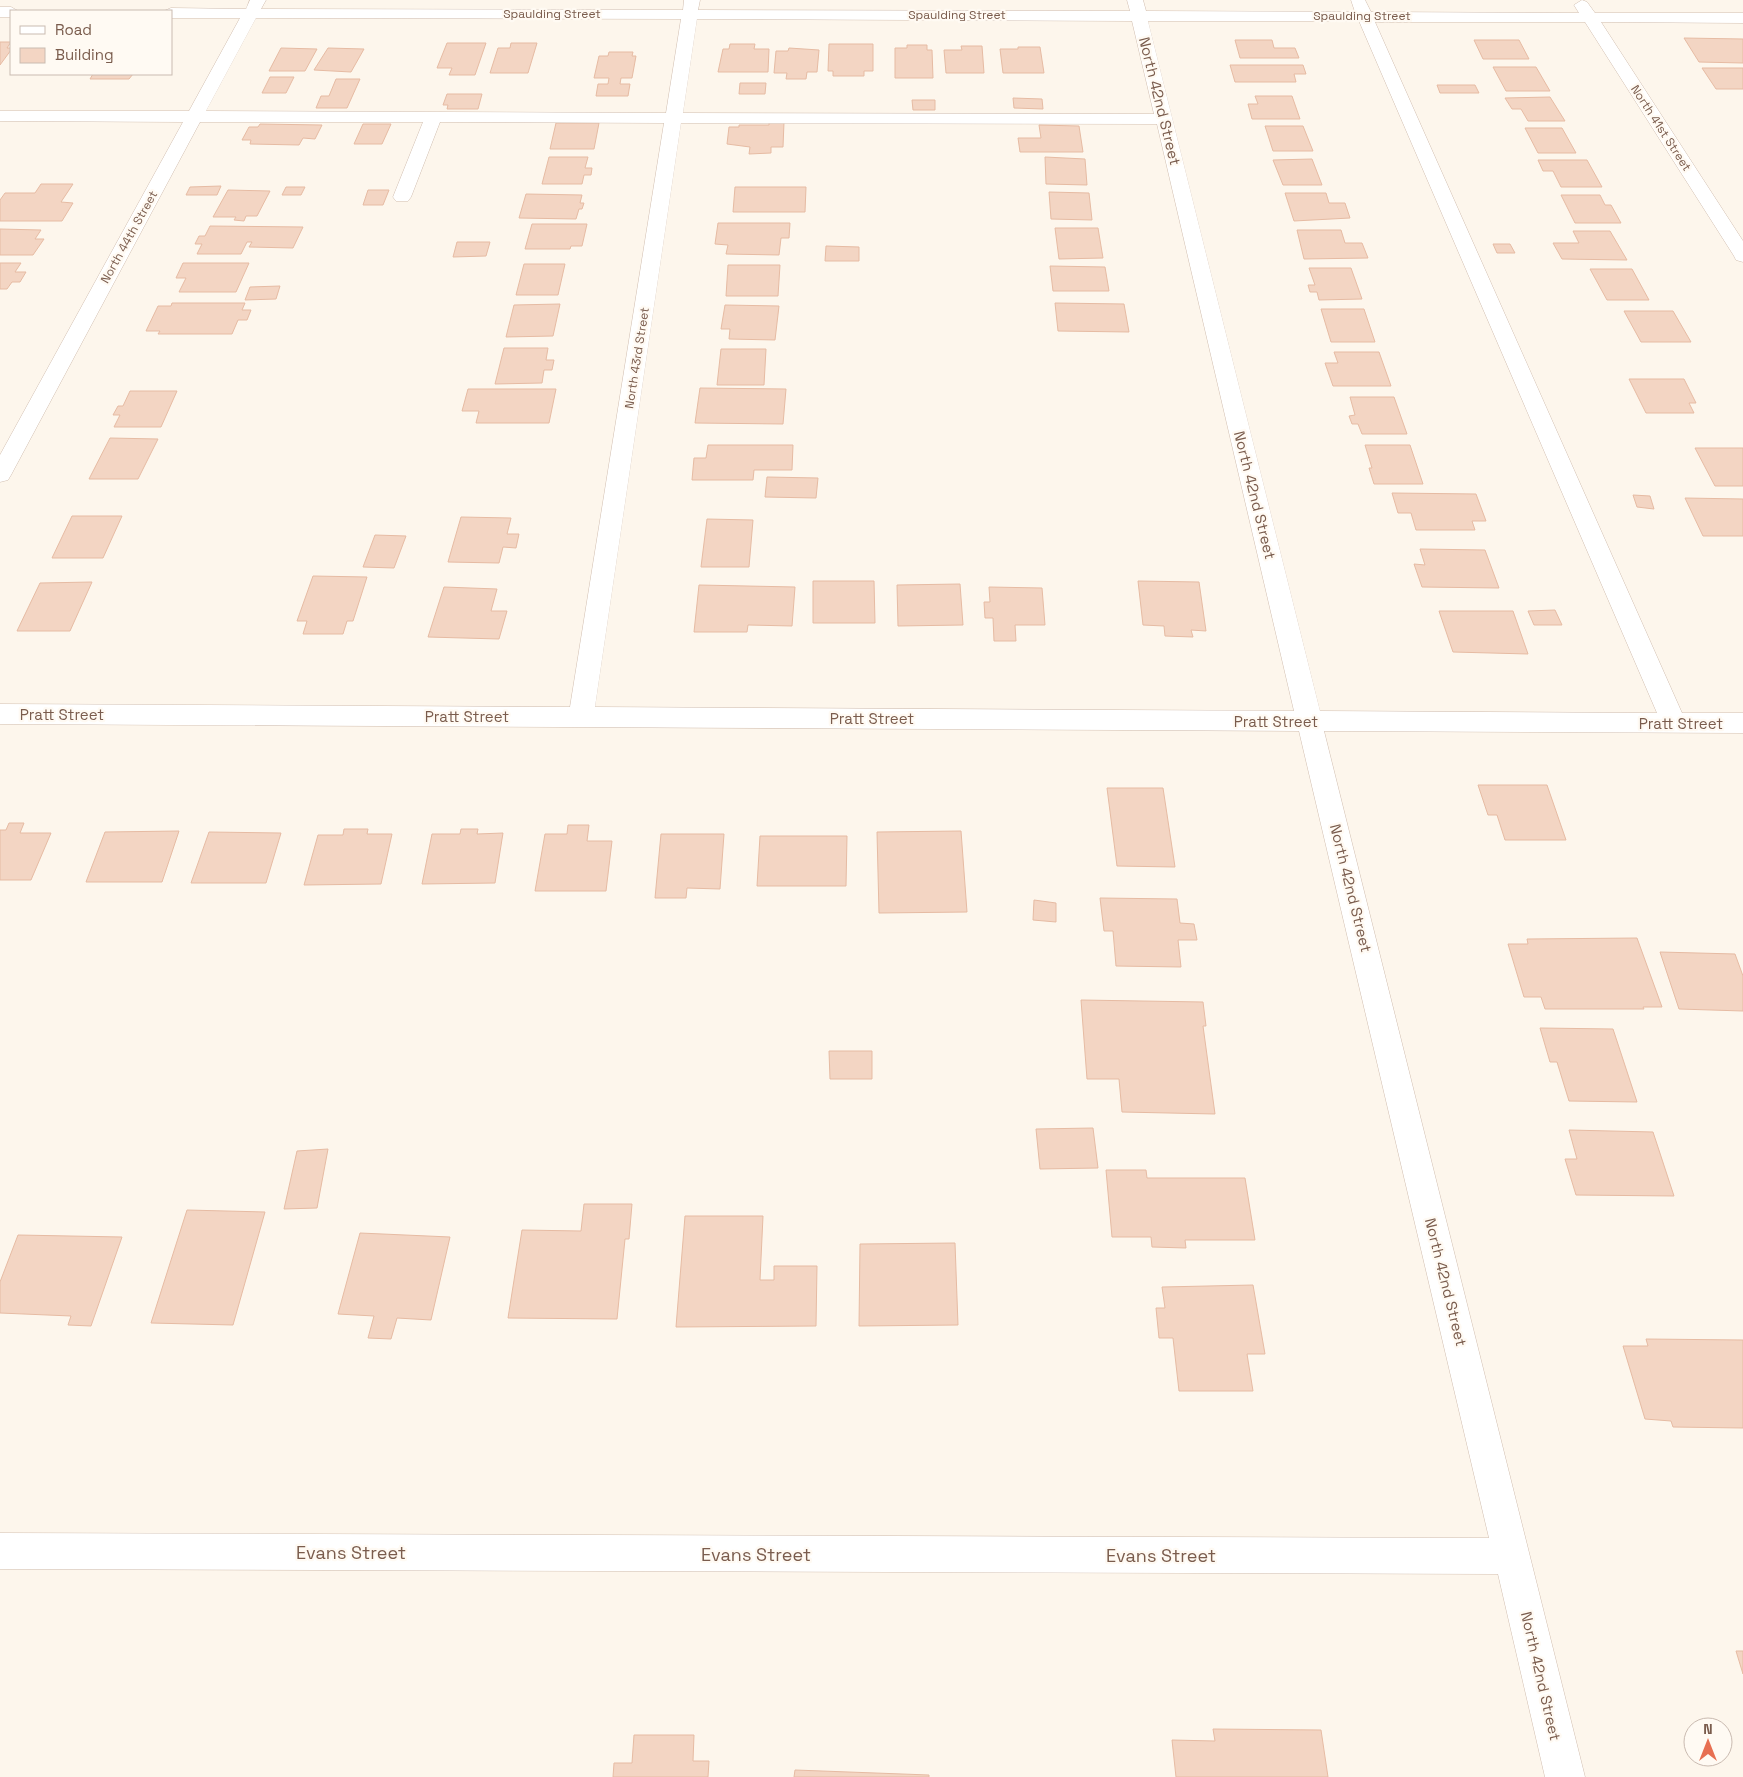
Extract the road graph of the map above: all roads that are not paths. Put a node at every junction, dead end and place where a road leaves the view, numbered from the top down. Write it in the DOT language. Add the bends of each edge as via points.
graph roads {
  1 [pos="1579,0"];
  2 [pos="254,7"];
  3 [pos="691,7"];
  4 [pos="1137,8"];
  5 [pos="1361,8"];
  6 [pos="172,13"];
  7 [pos="1591,18"];
  8 [pos="1743,18"];
  9 [pos="0,116"];
  10 [pos="195,117"];
  11 [pos="433,118"];
  12 [pos="674,118"];
  13 [pos="1164,119"];
  14 [pos="402,197"];
  15 [pos="1743,256"];
  16 [pos="0,475"];
  17 [pos="0,714"];
  18 [pos="581,716"];
  19 [pos="1310,721"];
  20 [pos="1674,723"];
  21 [pos="1743,723"];
  22 [pos="0,1551"];
  23 [pos="1512,1556"];
  24 [pos="1565,1777"];
  1 -- 7 [label="street, North 41st Street"];
  2 -- 3 [label="street, Spaulding Street"];
  2 -- 6 [label="street, Spaulding Street"];
  2 -- 10 [label="street, North 44th Street"];
  3 -- 4 [label="street, Spaulding Street"];
  3 -- 12 [label="street, North 43rd Street"];
  4 -- 5 [label="street, Spaulding Street"];
  4 -- 13 [label="street, North 42nd Street"];
  5 -- 7 [label="street, Spaulding Street"];
  5 -- 20 [label="street"];
  7 -- 8 [label="street, Spaulding Street"];
  7 -- 15 [label="street, North 41st Street"];
  9 -- 10 [label="street"];
  10 -- 11 [label="street"];
  10 -- 16 [label="street, North 44th Street"];
  11 -- 12 [label="street"];
  11 -- 14 [label="street"];
  12 -- 13 [label="street"];
  12 -- 18 [label="street, North 43rd Street"];
  13 -- 19 [label="street, North 42nd Street"];
  17 -- 18 [label="street, Pratt Street"];
  18 -- 19 [label="street, Pratt Street"];
  19 -- 20 [label="street, Pratt Street"];
  19 -- 23 [label="street, North 42nd Street"];
  20 -- 21 [label="street, Pratt Street"];
  22 -- 23 [label="street, Evans Street"];
  23 -- 24 [label="street, North 42nd Street"];
}
